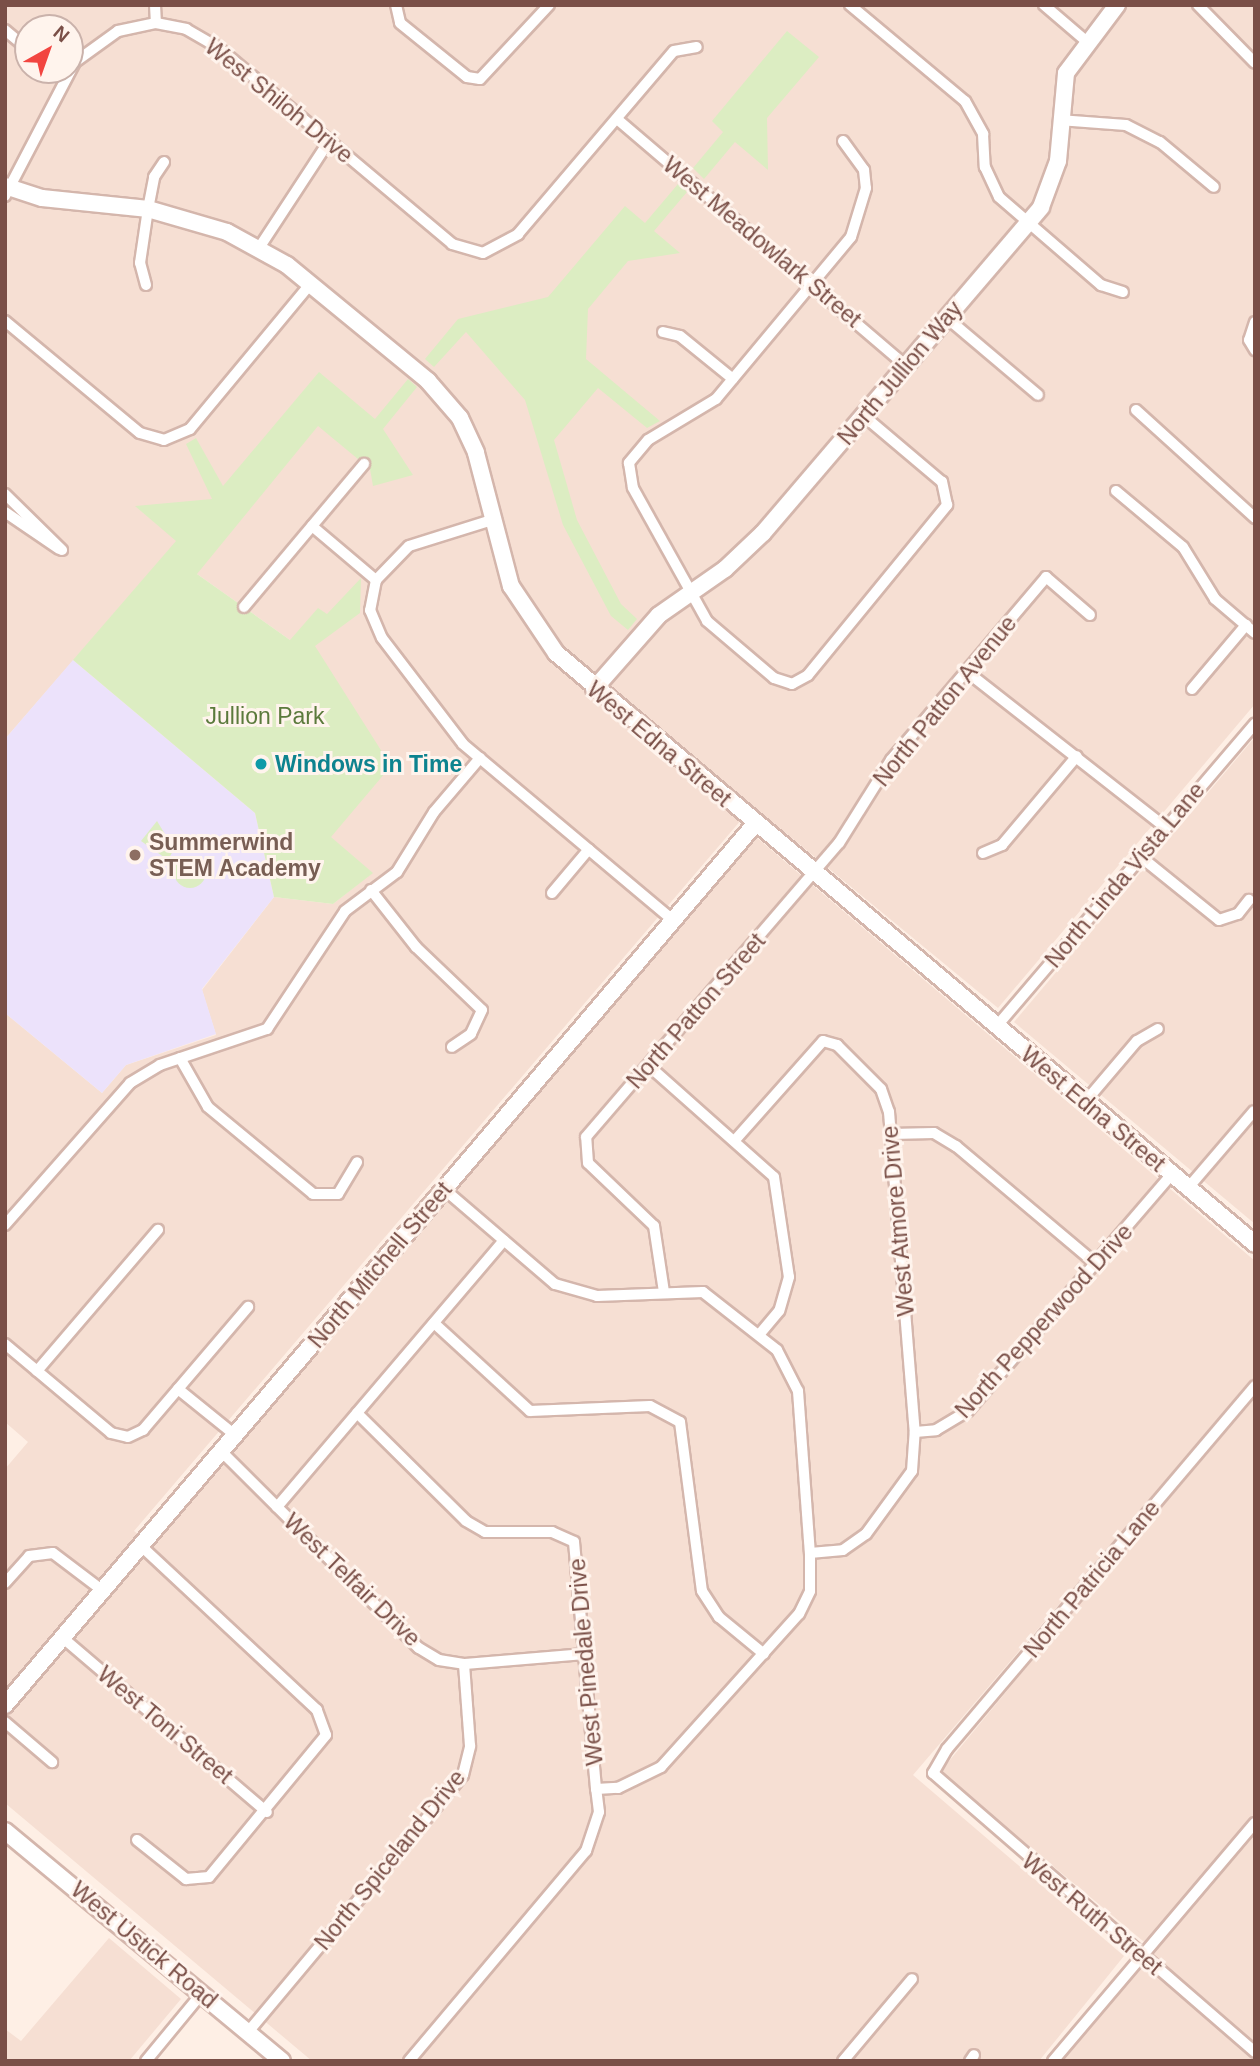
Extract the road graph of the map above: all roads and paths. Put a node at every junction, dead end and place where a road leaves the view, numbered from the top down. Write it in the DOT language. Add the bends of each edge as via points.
graph roads {
  1 [pos="155,5"];
  2 [pos="549,5"];
  3 [pos="850,5"];
  4 [pos="1044,5"];
  5 [pos="1117,5"];
  6 [pos="1198,5"];
  7 [pos="395,8"];
  8 [pos="156,23"];
  9 [pos="1086,41"];
  10 [pos="697,47"];
  11 [pos="84,56"];
  12 [pos="1255,63"];
  13 [pos="61,84"];
  14 [pos="617,119"];
  15 [pos="1059,120"];
  16 [pos="329,141"];
  17 [pos="843,141"];
  18 [pos="164,162"];
  19 [pos="1214,187"];
  20 [pos="7,190"];
  21 [pos="148,209"];
  22 [pos="1028,223"];
  23 [pos="259,248"];
  24 [pos="311,284"];
  25 [pos="811,284"];
  26 [pos="146,285"];
  27 [pos="1123,292"];
  28 [pos="947,318"];
  29 [pos="5,321"];
  30 [pos="1255,322"];
  31 [pos="663,332"];
  32 [pos="1252,345"];
  33 [pos="906,366"];
  34 [pos="733,379"];
  35 [pos="1038,395"];
  36 [pos="1136,410"];
  37 [pos="864,415"];
  38 [pos="364,464"];
  39 [pos="1116,491"];
  40 [pos="5,494"];
  41 [pos="5,512"];
  42 [pos="1255,517"];
  43 [pos="489,521"];
  44 [pos="312,526"];
  45 [pos="376,580"];
  46 [pos="688,593"];
  47 [pos="244,607"];
  48 [pos="1090,615"];
  49 [pos="1250,629"];
  50 [pos="966,671"];
  51 [pos="594,689"];
  52 [pos="1192,689"];
  53 [pos="1255,724"];
  54 [pos="1077,756"];
  55 [pos="480,758"];
  56 [pos="755,824"];
  57 [pos="1166,828"];
  58 [pos="589,849"];
  59 [pos="983,853"];
  60 [pos="1141,857"];
  61 [pos="813,873"];
  62 [pos="371,890"];
  63 [pos="552,893"];
  64 [pos="1249,900"];
  65 [pos="673,920"];
  66 [pos="996,1027"];
  67 [pos="1158,1029"];
  68 [pos="452,1047"];
  69 [pos="180,1058"];
  70 [pos="649,1066"];
  71 [pos="1085,1102"];
  72 [pos="1254,1111"];
  73 [pos="891,1134"];
  74 [pos="736,1139"];
  75 [pos="357,1162"];
  76 [pos="1172,1174"];
  77 [pos="1188,1188"];
  78 [pos="444,1189"];
  79 [pos="6,1221"];
  80 [pos="158,1230"];
  81 [pos="504,1240"];
  82 [pos="1255,1244"];
  83 [pos="1096,1264"];
  84 [pos="664,1292"];
  85 [pos="247,1307"];
  86 [pos="434,1323"];
  87 [pos="759,1335"];
  88 [pos="5,1344"];
  89 [pos="37,1371"];
  90 [pos="1255,1386"];
  91 [pos="178,1389"];
  92 [pos="357,1413"];
  93 [pos="915,1432"];
  94 [pos="235,1435"];
  95 [pos="221,1451"];
  96 [pos="277,1507"];
  97 [pos="141,1546"];
  98 [pos="810,1553"];
  99 [pos="5,1583"];
  100 [pos="103,1591"];
  101 [pos="63,1638"];
  102 [pos="586,1654"];
  103 [pos="764,1654"];
  104 [pos="464,1664"];
  105 [pos="5,1705"];
  106 [pos="5,1722"];
  107 [pos="52,1762"];
  108 [pos="933,1773"];
  109 [pos="596,1789"];
  110 [pos="267,1812"];
  111 [pos="1255,1823"];
  112 [pos="5,1831"];
  113 [pos="137,1840"];
  114 [pos="1142,1956"];
  115 [pos="912,1979"];
  116 [pos="202,1993"];
  117 [pos="248,2032"];
  118 [pos="1255,2052"];
  119 [pos="146,2061"];
  120 [pos="282,2061"];
  121 [pos="410,2061"];
  122 [pos="843,2061"];
  123 [pos="1054,2061"];
  1 -- 8 [label="street"];
  2 -- 7 [label="street" via="480,79 467,77 400,23"];
  3 -- 22 [label="street" via="965,101 983,134 989,180"];
  4 -- 9 [label="street"];
  5 -- 9 [label="street, North Jullion Way"];
  6 -- 12 [label="street"];
  8 -- 11 [label="street" via="94,44"];
  8 -- 16 [label="street, West Shiloh Drive" via="212,44"];
  9 -- 15 [label="street, North Jullion Way" via="1066,73"];
  10 -- 14 [label="street" via="674,51"];
  13 -- 20 [label="street"];
  14 -- 16 [label="street, West Shiloh Drive" via="518,234 483,253 452,244"];
  14 -- 25 [label="street, West Meadowlark Street"];
  15 -- 19 [label="street" via="1126,125 1160,142"];
  15 -- 22 [label="street, North Jullion Way" via="1055,178"];
  16 -- 23 [label="street" via="296,183"];
  17 -- 25 [label="street" via="864,170 866,205 852,237"];
  18 -- 21 [label="street" via="153,177"];
  20 -- 21 [label="street, West Edna Street" via="80,204"];
  21 -- 23 [label="street, West Edna Street" via="194,219"];
  21 -- 26 [label="street" via="140,263"];
  22 -- 27 [label="street" via="1101,285"];
  22 -- 28 [label="street, North Jullion Way"];
  23 -- 24 [label="street, West Edna Street"];
  24 -- 29 [label="street" via="190,429 164,440 140,433"];
  24 -- 43 [label="street, West Edna Street" via="446,399 476,453"];
  25 -- 33 [label="street, West Meadowlark Street"];
  25 -- 34 [label="street"];
  28 -- 33 [label="street, North Jullion Way"];
  28 -- 35 [label="street"];
  30 -- 32 [label="street"];
  31 -- 34 [label="street" via="680,336"];
  33 -- 37 [label="street, North Jullion Way"];
  34 -- 46 [label="street" via="704,409 632,455 633,488"];
  36 -- 42 [label="street"];
  37 -- 46 [label="street, North Jullion Way" via="746,552"];
  37 -- 46 [label="street" via="942,482 948,498 944,513 808,676 792,684 775,678 707,621"];
  38 -- 44 [label="street"];
  39 -- 49 [label="street" via="1183,547 1215,599"];
  40 -- 41 [label="street" via="62,550"];
  43 -- 45 [label="street" via="409,546"];
  43 -- 51 [label="street, West Edna Street" via="525,613"];
  44 -- 45 [label="street"];
  44 -- 47 [label="street"];
  45 -- 55 [label="street" via="370,610 382,638 431,709"];
  46 -- 51 [label="street, North Jullion Way" via="646,627"];
  48 -- 50 [label="street, North Patton Avenue" via="1046,578"];
  49 -- 52 [label="street"];
  50 -- 54 [label="street"];
  50 -- 61 [label="street, North Patton Avenue" via="891,760"];
  51 -- 56 [label="street, West Edna Street"];
  53 -- 57 [label="street, North Linda Vista Lane"];
  54 -- 57 [label="street"];
  54 -- 59 [label="street" via="1002,845"];
  55 -- 58 [label="street"];
  55 -- 62 [label="street" via="434,813 406,862"];
  56 -- 61 [label="street, West Edna Street"];
  56 -- 65 [label="street, North Mitchell Street"];
  57 -- 60 [label="street, North Linda Vista Lane"];
  58 -- 63 [label="street"];
  58 -- 65 [label="street"];
  60 -- 64 [label="street" via="1219,920 1238,914"];
  60 -- 66 [label="street, North Linda Vista Lane"];
  61 -- 66 [label="street, West Edna Street"];
  61 -- 70 [label="street, North Patton Street"];
  62 -- 68 [label="street" via="416,947 482,1010 471,1034"];
  62 -- 69 [label="street" via="345,911 267,1029"];
  65 -- 78 [label="street, North Mitchell Street"];
  66 -- 71 [label="street, West Edna Street"];
  67 -- 71 [label="street" via="1137,1041"];
  69 -- 75 [label="street" via="208,1107 313,1194 338,1194"];
  69 -- 79 [label="street" via="130,1083"];
  70 -- 74 [label="street"];
  70 -- 84 [label="street, North Patton Street" via="586,1137 583,1151 654,1226"];
  71 -- 76 [label="street, West Edna Street"];
  72 -- 77 [label="street"];
  73 -- 74 [label="street, West Atmore Drive" via="881,1089 837,1045 823,1041"];
  73 -- 83 [label="street" via="934,1133 956,1146"];
  73 -- 93 [label="street, West Atmore Drive"];
  74 -- 87 [label="street" via="774,1177 780,1195 789,1277 779,1311"];
  76 -- 77 [label="street, West Edna Street"];
  76 -- 83 [label="street, North Pepperwood Drive"];
  77 -- 82 [label="street, West Edna Street"];
  78 -- 81 [label="street"];
  78 -- 94 [label="street, North Mitchell Street"];
  80 -- 89 [label="street"];
  81 -- 84 [label="street" via="576,1294"];
  81 -- 86 [label="street"];
  83 -- 93 [label="street, North Pepperwood Drive" via="968,1411 936,1430"];
  84 -- 87 [label="street" via="703,1292"];
  85 -- 91 [label="street"];
  86 -- 92 [label="street"];
  86 -- 103 [label="street" via="530,1410 650,1406 680,1422 687,1435 702,1591 719,1617"];
  87 -- 98 [label="street" via="791,1370 798,1391"];
  88 -- 89 [label="street"];
  89 -- 91 [label="street" via="111,1433 128,1437 143,1430"];
  90 -- 108 [label="street, North Patricia Lane" via="947,1749"];
  91 -- 94 [label="street"];
  92 -- 96 [label="street"];
  92 -- 102 [label="street, West Pinedale Drive" via="475,1527 505,1536 569,1537 577,1549"];
  93 -- 98 [label="street" via="912,1471 866,1534 843,1549"];
  94 -- 95 [label="street, North Mitchell Street"];
  95 -- 96 [label="street, West Telfair Drive"];
  95 -- 97 [label="street, North Mitchell Street"];
  96 -- 104 [label="street, West Telfair Drive" via="419,1648"];
  97 -- 100 [label="street, North Mitchell Street"];
  97 -- 110 [label="street" via="324,1723 322,1746"];
  98 -- 103 [label="street" via="813,1576 804,1604"];
  99 -- 100 [label="street" via="29,1556 53,1553"];
  100 -- 101 [label="street, North Mitchell Street"];
  101 -- 105 [label="street, North Mitchell Street"];
  101 -- 110 [label="street, West Toni Street"];
  102 -- 104 [label="street, West Telfair Drive"];
  102 -- 109 [label="street, West Pinedale Drive"];
  103 -- 109 [label="street" via="661,1768 618,1788"];
  104 -- 117 [label="street, North Spiceland Drive" via="470,1746 463,1775"];
  106 -- 107 [label="street"];
  108 -- 114 [label="street, West Ruth Street"];
  109 -- 121 [label="street" via="599,1812 586,1852"];
  110 -- 113 [label="street" via="219,1869 198,1880 176,1873"];
  111 -- 114 [label="street"];
  112 -- 116 [label="street, West Ustick Road"];
  114 -- 118 [label="street, West Ruth Street"];
  114 -- 123 [label="street"];
  115 -- 122 [label="street"];
  116 -- 117 [label="street, West Ustick Road"];
  116 -- 119 [label="street"];
  117 -- 120 [label="street, West Ustick Road"];
}
